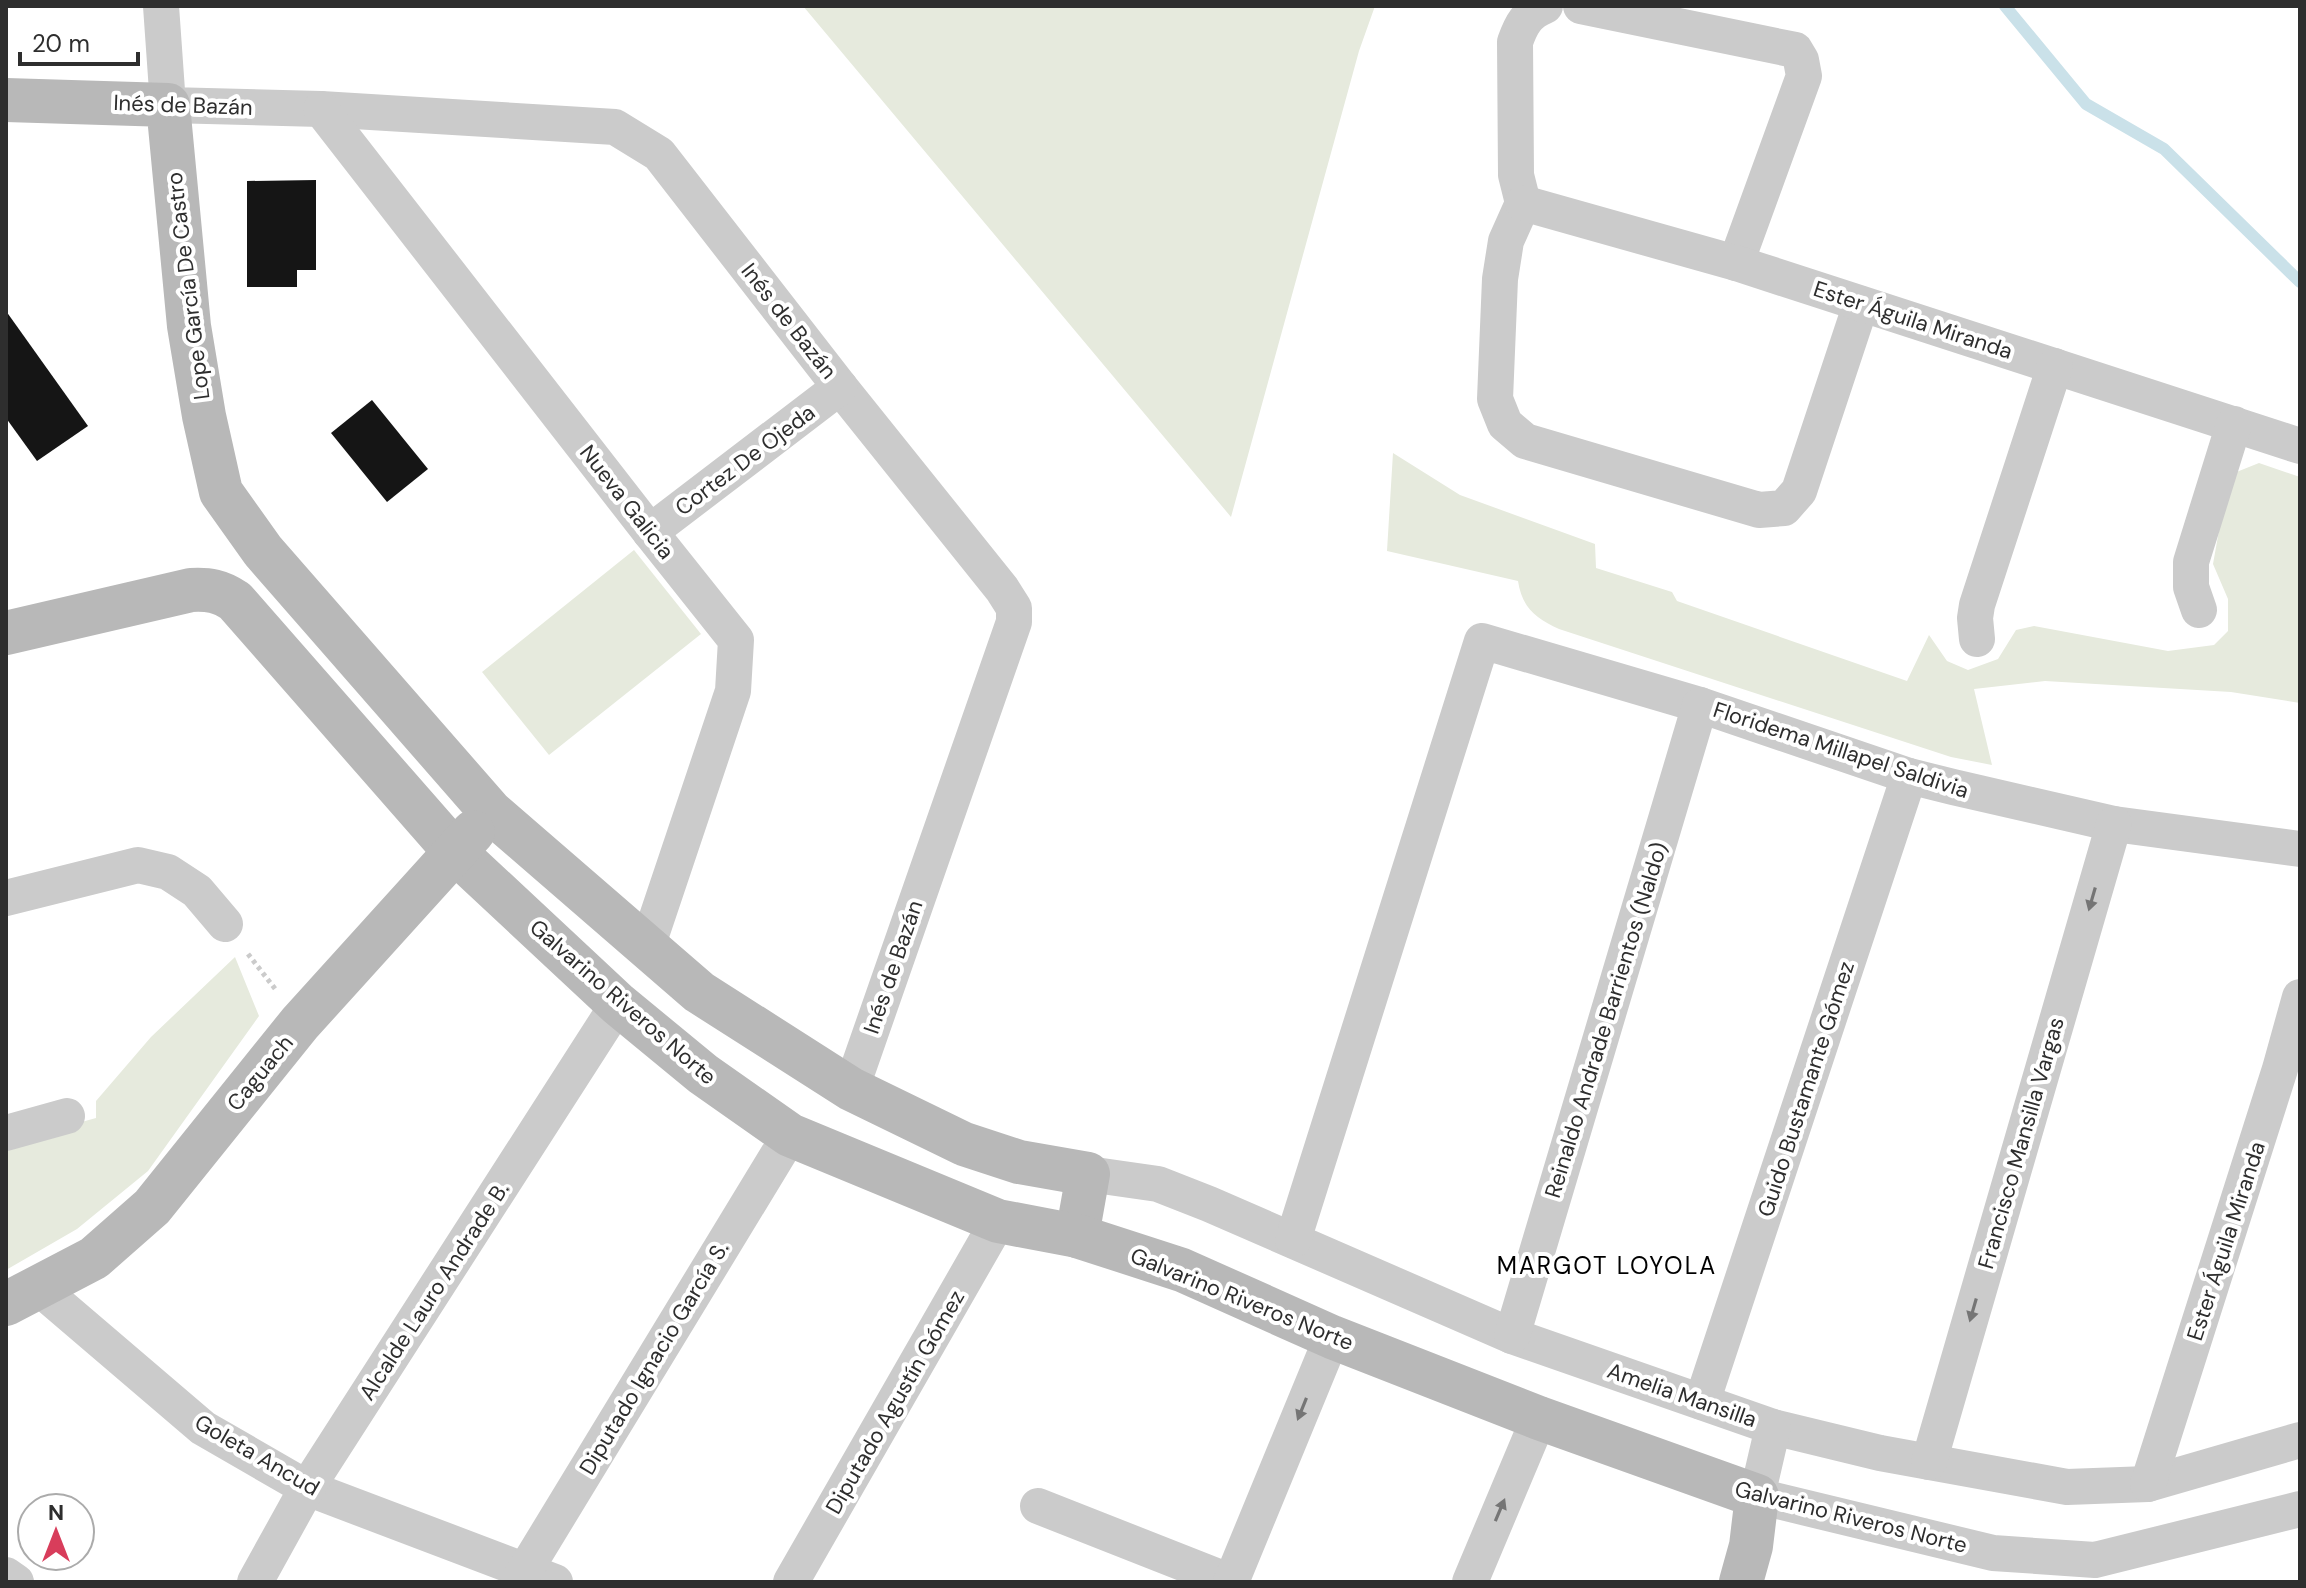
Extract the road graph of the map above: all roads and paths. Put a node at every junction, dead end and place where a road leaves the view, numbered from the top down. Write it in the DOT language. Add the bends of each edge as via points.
graph roads {
  1 [pos="161,6"];
  2 [pos="1545,6"];
  3 [pos="1581,6"];
  4 [pos="6,100"];
  5 [pos="168,105"];
  6 [pos="321,109"];
  7 [pos="1523,203"];
  8 [pos="1736,263"];
  9 [pos="1861,304"];
  10 [pos="2055,366"];
  11 [pos="840,387"];
  12 [pos="2234,424"];
  13 [pos="2300,446"];
  14 [pos="650,532"];
  15 [pos="2199,610"];
  16 [pos="6,633"];
  17 [pos="1977,639"];
  18 [pos="1700,705"];
  19 [pos="1909,776"];
  20 [pos="491,812"];
  21 [pos="2114,824"];
  22 [pos="2300,849"];
  23 [pos="455,852"];
  24 [pos="6,898"];
  25 [pos="225,924"];
  26 [pos="647,947"];
  27 [pos="2300,997"];
  28 [pos="618,1004"];
  29 [pos="300,1023"];
  30 [pos="2290,1070"];
  31 [pos="851,1089"];
  32 [pos="67,1116"];
  33 [pos="6,1133"];
  34 [pos="790,1135"];
  35 [pos="1088,1174"];
  36 [pos="998,1221"];
  37 [pos="1077,1236"];
  38 [pos="1293,1240"];
  39 [pos="22,1296"];
  40 [pos="1512,1336"];
  41 [pos="1332,1337"];
  42 [pos="1702,1402"];
  43 [pos="1539,1418"];
  44 [pos="1773,1427"];
  45 [pos="2300,1440"];
  46 [pos="1929,1462"];
  47 [pos="2148,1484"];
  48 [pos="307,1488"];
  49 [pos="1757,1496"];
  50 [pos="1038,1506"];
  51 [pos="2300,1509"];
  52 [pos="6,1575"];
  53 [pos="532,1578"];
  54 [pos="16,1582"];
  55 [pos="255,1582"];
  56 [pos="791,1582"];
  57 [pos="1231,1582"];
  58 [pos="1470,1582"];
  59 [pos="1741,1582"];
  1 -- 5 [label="street, Lope García De Castro"];
  2 -- 7 [label="street" via="1522,23 1515,42 1516,175"];
  3 -- 8 [label="street" via="1795,50 1804,76"];
  4 -- 5 [label="street, Inés de Bazán"];
  5 -- 6 [label="street, Inés de Bazán"];
  5 -- 20 [label="street, Lope García De Castro" via="189,326 221,492 263,551"];
  6 -- 11 [label="street, Inés de Bazán" via="615,127 659,154"];
  6 -- 14 [label="street, Nueva Galicia"];
  7 -- 8 [label="street, Ester Águila Miranda"];
  7 -- 9 [label="street" via="1506,241 1500,279 1495,399 1505,424 1525,441 1759,510 1784,508 1799,491"];
  8 -- 9 [label="street, Ester Águila Miranda"];
  9 -- 10 [label="street, Ester Águila Miranda"];
  10 -- 12 [label="street, Ester Águila Miranda"];
  10 -- 17 [label="street" via="1977,605"];
  11 -- 14 [label="street, Cortez De Ojeda"];
  11 -- 31 [label="street, Inés de Bazán" via="1014,608 1014,622"];
  12 -- 13 [label="street, Ester Águila Miranda"];
  12 -- 15 [label="street" via="2191,562 2191,587"];
  14 -- 26 [label="street, Nueva Galicia" via="736,640 733,691"];
  16 -- 23 [label="street, Galvarino Riveros Norte" via="191,590 223,593"];
  18 -- 19 [label="street, Floridema Millapel Saldivia"];
  18 -- 38 [label="street, Floridema Millapel Saldivia" via="1482,641"];
  18 -- 40 [label="street, Reinaldo Andrade Barrientos (Naldo)"];
  19 -- 21 [label="street, Floridema Millapel Saldivia"];
  19 -- 42 [label="street, Guido Bustamante Gómez"];
  20 -- 23 [label="street, Caguach"];
  20 -- 26 [label="street, Lope García De Castro"];
  21 -- 22 [label="street, Floridema Millapel Saldivia"];
  21 -- 46 [label="street, Francisco Mansilla Vargas, one-way"];
  23 -- 28 [label="street, Galvarino Riveros Norte"];
  23 -- 29 [label="street, Caguach"];
  24 -- 25 [label="street" via="138,865 168,872 197,891"];
  25 -- 29 [label="path"];
  26 -- 31 [label="street, Lope García De Castro" via="699,992"];
  27 -- 30 [label="street, Ester Águila Miranda"];
  28 -- 34 [label="street, Galvarino Riveros Norte" via="703,1074"];
  28 -- 48 [label="street, Alcalde Lauro Andrade B."];
  29 -- 39 [label="street, Caguach" via="152,1207 94,1258"];
  30 -- 47 [label="street, Ester Águila Miranda"];
  31 -- 35 [label="street, Lope García De Castro" via="964,1144 1019,1162"];
  32 -- 33 [label="street"];
  34 -- 36 [label="street, Galvarino Riveros Norte"];
  34 -- 53 [label="street, Diputado Ignacio García S."];
  35 -- 37 [label="street"];
  35 -- 38 [label="street, Amelia Mansilla" via="1158,1184"];
  36 -- 37 [label="street, Galvarino Riveros Norte"];
  36 -- 56 [label="street, Diputado Agustín Gómez"];
  37 -- 41 [label="street, Galvarino Riveros Norte" via="1182,1270"];
  38 -- 40 [label="street, Amelia Mansilla"];
  39 -- 48 [label="street, Goleta Ancud" via="203,1428"];
  40 -- 42 [label="street, Amelia Mansilla"];
  41 -- 43 [label="street, Galvarino Riveros Norte"];
  41 -- 57 [label="street, one-way"];
  42 -- 44 [label="street, Amelia Mansilla"];
  43 -- 49 [label="street, Galvarino Riveros Norte"];
  58 -- 43 [label="street, one-way"];
  44 -- 46 [label="street, Amelia Mansilla"];
  44 -- 49 [label="street"];
  45 -- 47 [label="street, Amelia Mansilla"];
  46 -- 47 [label="street, Amelia Mansilla" via="2067,1487"];
  48 -- 53 [label="street, Goleta Ancud"];
  48 -- 55 [label="street, Alcalde Lauro Andrade B."];
  49 -- 51 [label="street, Galvarino Riveros Norte" via="1993,1553 2095,1560"];
  49 -- 59 [label="street"];
  50 -- 57 [label="street"];
  52 -- 54 [label="street"];
}
